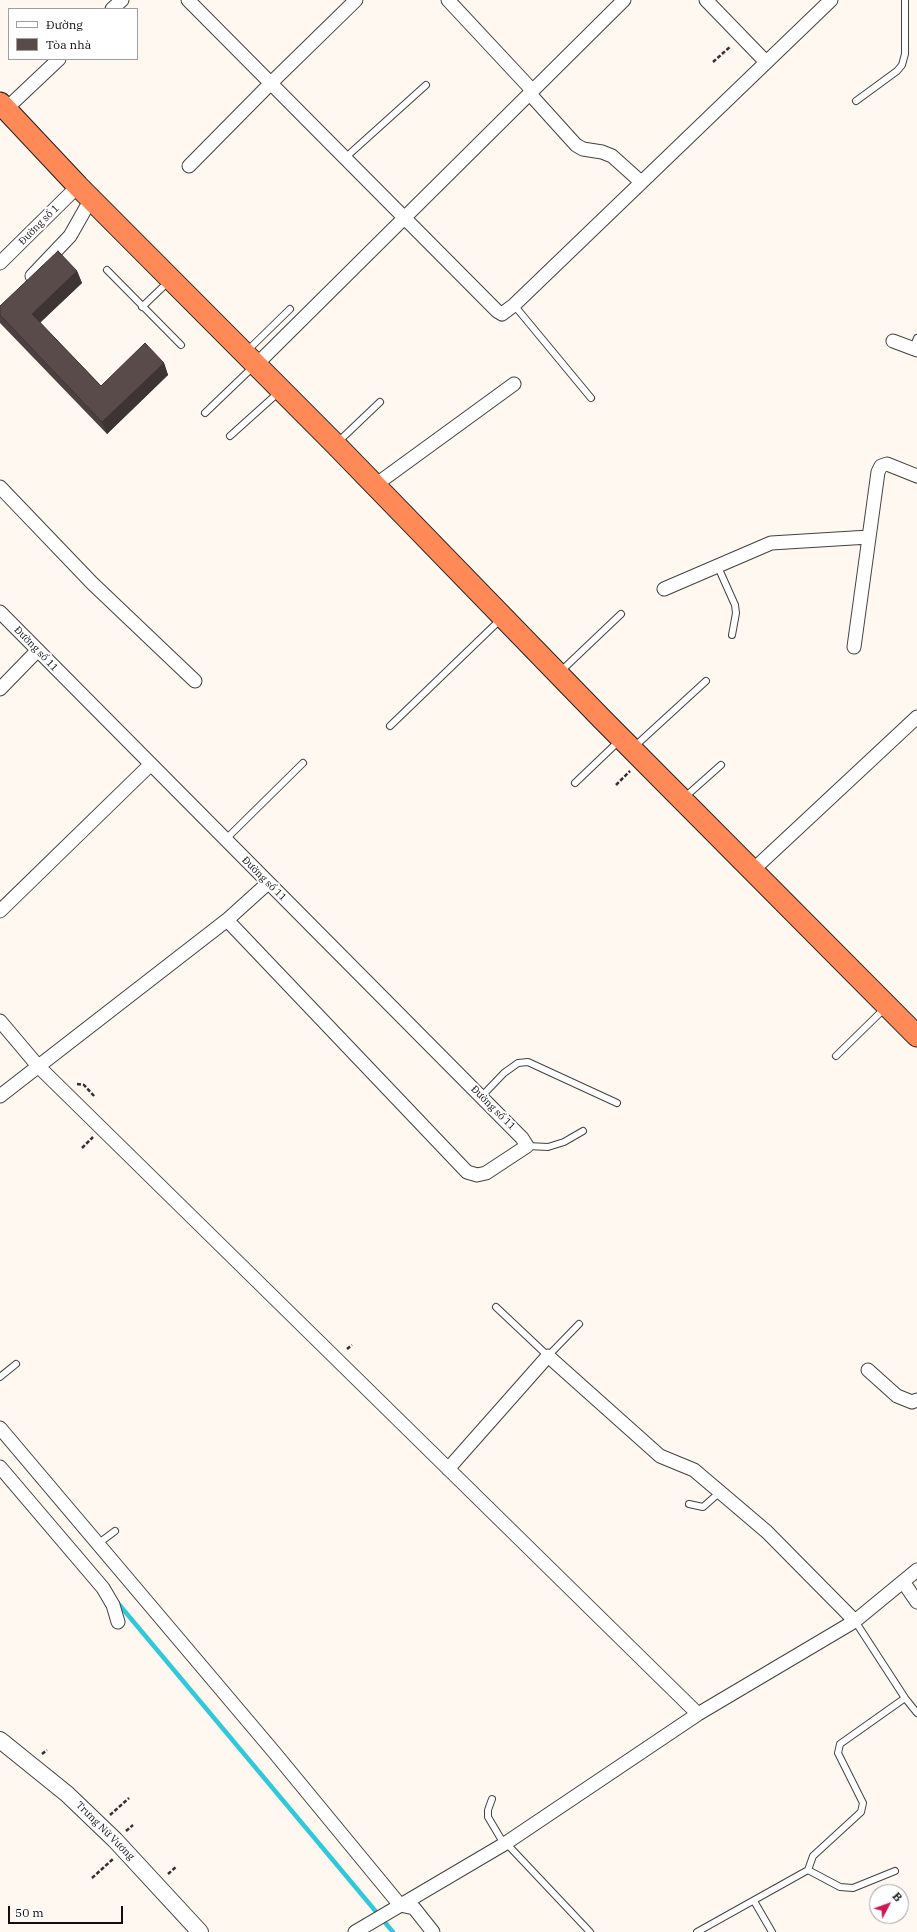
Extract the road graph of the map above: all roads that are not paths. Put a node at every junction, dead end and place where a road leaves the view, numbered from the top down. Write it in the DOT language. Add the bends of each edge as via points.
graph roads {
  1 [pos="122,0"];
  2 [pos="188,0"];
  3 [pos="356,0"];
  4 [pos="448,0"];
  5 [pos="624,0"];
  6 [pos="706,0"];
  7 [pos="831,0"];
  8 [pos="905,0"];
  9 [pos="113,8"];
  10 [pos="58,60"];
  11 [pos="766,62"];
  12 [pos="271,83"];
  13 [pos="426,85"];
  14 [pos="531,91"];
  15 [pos="856,102"];
  16 [pos="3,106"];
  17 [pos="345,158"];
  18 [pos="189,166"];
  19 [pos="641,182"];
  20 [pos="85,192"];
  21 [pos="405,218"];
  22 [pos="0,263"];
  23 [pos="107,270"];
  24 [pos="171,279"];
  25 [pos="22,286"];
  26 [pos="514,305"];
  27 [pos="142,307"];
  28 [pos="290,309"];
  29 [pos="893,341"];
  30 [pos="180,345"];
  31 [pos="916,345"];
  32 [pos="250,359"];
  33 [pos="514,384"];
  34 [pos="280,391"];
  35 [pos="591,398"];
  36 [pos="380,402"];
  37 [pos="205,413"];
  38 [pos="230,436"];
  39 [pos="335,444"];
  40 [pos="917,476"];
  41 [pos="374,486"];
  42 [pos="0,487"];
  43 [pos="869,537"];
  44 [pos="718,567"];
  45 [pos="664,589"];
  46 [pos="0,612"];
  47 [pos="621,614"];
  48 [pos="503,618"];
  49 [pos="732,635"];
  50 [pos="854,647"];
  51 [pos="37,651"];
  52 [pos="558,674"];
  53 [pos="195,681"];
  54 [pos="706,681"];
  55 [pos="0,689"];
  56 [pos="917,717"];
  57 [pos="390,726"];
  58 [pos="627,744"];
  59 [pos="303,764"];
  60 [pos="150,765"];
  61 [pos="721,765"];
  62 [pos="575,783"];
  63 [pos="682,800"];
  64 [pos="225,840"];
  65 [pos="753,870"];
  66 [pos="268,883"];
  67 [pos="0,912"];
  68 [pos="227,920"];
  69 [pos="887,1006"];
  70 [pos="0,1021"];
  71 [pos="917,1036"];
  72 [pos="836,1056"];
  73 [pos="38,1066"];
  74 [pos="0,1096"];
  75 [pos="481,1097"];
  76 [pos="617,1103"];
  77 [pos="583,1131"];
  78 [pos="527,1146"];
  79 [pos="496,1307"];
  80 [pos="579,1324"];
  81 [pos="548,1356"];
  82 [pos="16,1364"];
  83 [pos="868,1370"];
  84 [pos="0,1377"];
  85 [pos="917,1400"];
  86 [pos="0,1428"];
  87 [pos="0,1467"];
  88 [pos="448,1468"];
  89 [pos="720,1492"];
  90 [pos="689,1504"];
  91 [pos="115,1531"];
  92 [pos="99,1543"];
  93 [pos="917,1570"];
  94 [pos="904,1583"];
  95 [pos="917,1602"];
  96 [pos="855,1621"];
  97 [pos="118,1622"];
  98 [pos="905,1698"];
  99 [pos="917,1713"];
  100 [pos="698,1714"];
  101 [pos="0,1740"];
  102 [pos="492,1799"];
  103 [pos="505,1844"];
  104 [pos="808,1870"];
  105 [pos="895,1871"];
  106 [pos="754,1900"];
  107 [pos="395,1908"];
  108 [pos="360,1929"];
  109 [pos="200,1932"];
  110 [pos="433,1932"];
  111 [pos="590,1932"];
  112 [pos="697,1932"];
  113 [pos="772,1932"];
  1 -- 9 [label="street"];
  2 -- 12 [label="street"];
  3 -- 12 [label="street"];
  4 -- 14 [label="street"];
  5 -- 14 [label="street"];
  6 -- 11 [label="street"];
  7 -- 11 [label="street"];
  8 -- 15 [label="lane" via="905,54 902,65"];
  10 -- 16 [label="street"];
  11 -- 19 [label="street"];
  12 -- 17 [label="street"];
  12 -- 18 [label="street"];
  13 -- 17 [label="lane"];
  14 -- 19 [label="street" via="576,145 612,156"];
  14 -- 21 [label="street"];
  16 -- 20 [label="highway"];
  17 -- 21 [label="street"];
  19 -- 26 [label="street"];
  20 -- 22 [label="street, Đường số 1"];
  20 -- 24 [label="highway"];
  20 -- 25 [label="street" via="70,236"];
  21 -- 26 [label="street" via="497,311 502,314"];
  21 -- 32 [label="street"];
  23 -- 27 [label="lane"];
  24 -- 27 [label="lane"];
  24 -- 32 [label="highway"];
  26 -- 35 [label="lane"];
  27 -- 30 [label="lane"];
  28 -- 32 [label="lane"];
  29 -- 31 [label="street"];
  32 -- 34 [label="highway"];
  32 -- 37 [label="lane"];
  33 -- 41 [label="street"];
  34 -- 38 [label="lane"];
  34 -- 39 [label="highway"];
  36 -- 39 [label="lane"];
  39 -- 41 [label="highway"];
  40 -- 43 [label="street" via="887,464 881,466"];
  41 -- 48 [label="highway"];
  42 -- 53 [label="street" via="92,583"];
  43 -- 44 [label="street" via="771,543"];
  43 -- 50 [label="street"];
  44 -- 45 [label="street"];
  44 -- 49 [label="lane" via="735,605"];
  46 -- 51 [label="street, Đường số 11"];
  47 -- 52 [label="lane"];
  48 -- 52 [label="highway"];
  48 -- 57 [label="lane"];
  51 -- 55 [label="street"];
  51 -- 60 [label="street, Đường số 11"];
  52 -- 58 [label="highway"];
  54 -- 58 [label="lane"];
  56 -- 65 [label="street"];
  58 -- 62 [label="lane"];
  58 -- 63 [label="highway"];
  59 -- 64 [label="lane"];
  60 -- 64 [label="street, Đường số 11"];
  60 -- 67 [label="street"];
  61 -- 63 [label="lane"];
  63 -- 65 [label="highway"];
  64 -- 66 [label="street, Đường số 11"];
  65 -- 69 [label="highway"];
  66 -- 68 [label="street"];
  66 -- 75 [label="street, Đường số 11"];
  68 -- 73 [label="street"];
  68 -- 78 [label="street" via="467,1172 477,1175 486,1173"];
  69 -- 71 [label="highway"];
  69 -- 72 [label="lane"];
  70 -- 73 [label="street"];
  73 -- 74 [label="street"];
  73 -- 88 [label="street"];
  75 -- 76 [label="lane" via="504,1073 518,1063 528,1062"];
  75 -- 78 [label="street, Đường số 11"];
  77 -- 78 [label="lane" via="564,1142 548,1147"];
  79 -- 81 [label="lane"];
  80 -- 81 [label="lane"];
  81 -- 88 [label="street"];
  81 -- 89 [label="street" via="660,1456 694,1470"];
  82 -- 84 [label="lane"];
  83 -- 85 [label="street" via="897,1396 912,1402"];
  86 -- 92 [label="street"];
  87 -- 97 [label="street" via="103,1588 113,1605"];
  88 -- 100 [label="street"];
  89 -- 90 [label="lane" via="703,1507"];
  89 -- 96 [label="street" via="767,1532"];
  91 -- 92 [label="lane"];
  92 -- 107 [label="street" via="274,1752"];
  93 -- 94 [label="street"];
  94 -- 95 [label="street"];
  94 -- 96 [label="street"];
  96 -- 98 [label="lane"];
  96 -- 100 [label="street"];
  98 -- 99 [label="lane"];
  98 -- 104 [label="lane" via="840,1744 838,1753 863,1803 863,1808 813,1856"];
  100 -- 103 [label="street"];
  101 -- 109 [label="street, Trưng Nữ Vương" via="67,1794 99,1824"];
  102 -- 103 [label="lane" via="488,1817"];
  103 -- 107 [label="street"];
  103 -- 111 [label="lane"];
  104 -- 105 [label="lane" via="840,1887 853,1888"];
  104 -- 106 [label="lane"];
  106 -- 112 [label="lane"];
  106 -- 113 [label="lane"];
  107 -- 108 [label="street"];
  107 -- 110 [label="street" via="414,1908"];
}
